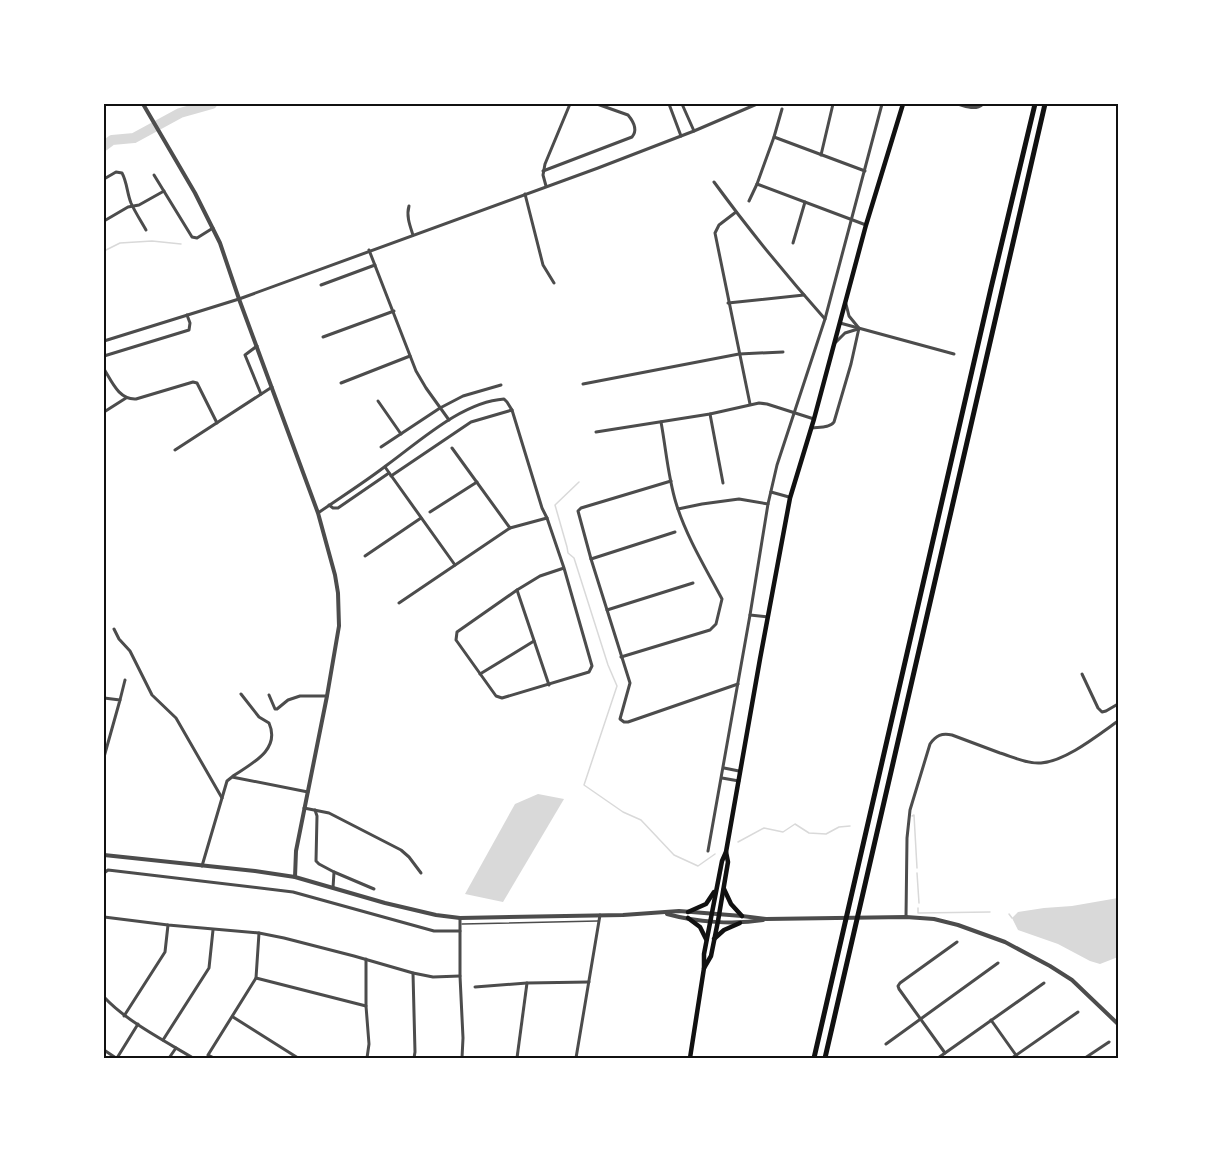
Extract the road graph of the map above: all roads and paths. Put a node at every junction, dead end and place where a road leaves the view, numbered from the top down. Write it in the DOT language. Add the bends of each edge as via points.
graph roads {
  1 [pos="143,104"];
  2 [pos="570,104"];
  3 [pos="574,104"];
  4 [pos="597,104"];
  5 [pos="669,104"];
  6 [pos="682,104"];
  7 [pos="757,104"];
  8 [pos="833,104"];
  9 [pos="882,104"];
  10 [pos="902,104"];
  11 [pos="957,104"];
  12 [pos="983,104"];
  13 [pos="1035,104"];
  14 [pos="1045,104"];
  15 [pos="782,109"];
  16 [pos="694,131"];
  17 [pos="681,136"];
  18 [pos="774,137"];
  19 [pos="821,155"];
  20 [pos="543,171"];
  21 [pos="865,171"];
  22 [pos="154,175"];
  23 [pos="104,178"];
  24 [pos="714,182"];
  25 [pos="756,184"];
  26 [pos="546,186"];
  27 [pos="164,191"];
  28 [pos="525,194"];
  29 [pos="749,201"];
  30 [pos="805,202"];
  31 [pos="132,206"];
  32 [pos="409,206"];
  33 [pos="736,212"];
  34 [pos="852,220"];
  35 [pos="104,221"];
  36 [pos="866,225"];
  37 [pos="213,228"];
  38 [pos="146,230"];
  39 [pos="413,235"];
  40 [pos="793,243"];
  41 [pos="369,250"];
  42 [pos="375,265"];
  43 [pos="554,283"];
  44 [pos="321,285"];
  45 [pos="804,295"];
  46 [pos="239,298"];
  47 [pos="846,301"];
  48 [pos="728,303"];
  49 [pos="394,311"];
  50 [pos="187,315"];
  51 [pos="825,319"];
  52 [pos="840,323"];
  53 [pos="860,328"];
  54 [pos="323,337"];
  55 [pos="104,341"];
  56 [pos="835,343"];
  57 [pos="257,346"];
  58 [pos="783,352"];
  59 [pos="739,354"];
  60 [pos="954,354"];
  61 [pos="104,356"];
  62 [pos="410,356"];
  63 [pos="104,369"];
  64 [pos="341,382"];
  65 [pos="583,384"];
  66 [pos="501,385"];
  67 [pos="272,387"];
  68 [pos="261,394"];
  69 [pos="126,398"];
  70 [pos="378,401"];
  71 [pos="750,404"];
  72 [pos="440,408"];
  73 [pos="512,410"];
  74 [pos="104,412"];
  75 [pos="796,413"];
  76 [pos="710,414"];
  77 [pos="814,419"];
  78 [pos="448,420"];
  79 [pos="661,422"];
  80 [pos="217,423"];
  81 [pos="811,428"];
  82 [pos="596,432"];
  83 [pos="401,434"];
  84 [pos="381,447"];
  85 [pos="452,448"];
  86 [pos="175,450"];
  87 [pos="385,467"];
  88 [pos="390,475"];
  89 [pos="671,481"];
  90 [pos="477,482"];
  91 [pos="723,483"];
  92 [pos="771,492"];
  93 [pos="790,498"];
  94 [pos="768,504"];
  95 [pos="329,505"];
  96 [pos="678,509"];
  97 [pos="430,512"];
  98 [pos="318,513"];
  99 [pos="421,518"];
  100 [pos="547,519"];
  101 [pos="510,528"];
  102 [pos="675,532"];
  103 [pos="365,556"];
  104 [pos="591,559"];
  105 [pos="454,565"];
  106 [pos="564,568"];
  107 [pos="693,583"];
  108 [pos="517,590"];
  109 [pos="399,603"];
  110 [pos="607,610"];
  111 [pos="750,615"];
  112 [pos="768,617"];
  113 [pos="114,628"];
  114 [pos="534,641"];
  115 [pos="621,657"];
  116 [pos="480,674"];
  117 [pos="1082,674"];
  118 [pos="126,680"];
  119 [pos="738,684"];
  120 [pos="549,685"];
  121 [pos="241,694"];
  122 [pos="269,695"];
  123 [pos="327,696"];
  124 [pos="104,698"];
  125 [pos="120,700"];
  126 [pos="1119,704"];
  127 [pos="1119,721"];
  128 [pos="104,757"];
  129 [pos="724,768"];
  130 [pos="741,772"];
  131 [pos="232,777"];
  132 [pos="722,778"];
  133 [pos="739,781"];
  134 [pos="308,792"];
  135 [pos="222,798"];
  136 [pos="304,808"];
  137 [pos="315,810"];
  138 [pos="708,851"];
  139 [pos="726,852"];
  140 [pos="104,855"];
  141 [pos="202,866"];
  142 [pos="334,872"];
  143 [pos="421,873"];
  144 [pos="104,876"];
  145 [pos="295,877"];
  146 [pos="333,888"];
  147 [pos="374,889"];
  148 [pos="717,889"];
  149 [pos="724,890"];
  150 [pos="688,912"];
  151 [pos="663,913"];
  152 [pos="711,913"];
  153 [pos="719,914"];
  154 [pos="742,916"];
  155 [pos="104,917"];
  156 [pos="906,917"];
  157 [pos="460,918"];
  158 [pos="600,918"];
  159 [pos="688,918"];
  160 [pos="766,919"];
  161 [pos="710,921"];
  162 [pos="718,921"];
  163 [pos="740,923"];
  164 [pos="460,924"];
  165 [pos="168,926"];
  166 [pos="213,929"];
  167 [pos="460,931"];
  168 [pos="259,933"];
  169 [pos="706,939"];
  170 [pos="714,939"];
  171 [pos="957,942"];
  172 [pos="366,959"];
  173 [pos="998,963"];
  174 [pos="704,968"];
  175 [pos="413,973"];
  176 [pos="460,976"];
  177 [pos="256,978"];
  178 [pos="589,982"];
  179 [pos="527,983"];
  180 [pos="1044,983"];
  181 [pos="476,987"];
  182 [pos="104,997"];
  183 [pos="366,1006"];
  184 [pos="1078,1012"];
  185 [pos="124,1016"];
  186 [pos="233,1017"];
  187 [pos="921,1019"];
  188 [pos="991,1020"];
  189 [pos="138,1024"];
  190 [pos="1119,1024"];
  191 [pos="163,1040"];
  192 [pos="1109,1042"];
  193 [pos="886,1044"];
  194 [pos="176,1048"];
  195 [pos="104,1050"];
  196 [pos="945,1053"];
  197 [pos="1017,1057"];
  198 [pos="116,1059"];
  199 [pos="169,1059"];
  200 [pos="193,1059"];
  201 [pos="214,1059"];
  202 [pos="298,1059"];
  203 [pos="367,1059"];
  204 [pos="414,1059"];
  205 [pos="462,1059"];
  206 [pos="517,1059"];
  207 [pos="576,1059"];
  208 [pos="690,1059"];
  209 [pos="814,1059"];
  210 [pos="825,1059"];
  211 [pos="938,1059"];
  212 [pos="1012,1059"];
  213 [pos="1085,1059"];
  1 -- 37 [label="street"];
  2 -- 3 [label="street"];
  2 -- 20 [label="street"];
  4 -- 20 [label="street" via="628,115 635,134"];
  5 -- 17 [label="street"];
  6 -- 16 [label="street"];
  7 -- 16 [label="street"];
  8 -- 19 [label="street"];
  9 -- 21 [label="street"];
  10 -- 36 [label="main road"];
  11 -- 12 [label="street" via="978,108"];
  13 -- 209 [label="highway"];
  14 -- 210 [label="highway"];
  15 -- 18 [label="street"];
  16 -- 17 [label="street"];
  17 -- 26 [label="street"];
  18 -- 19 [label="street"];
  18 -- 25 [label="street"];
  19 -- 21 [label="street"];
  20 -- 26 [label="street"];
  21 -- 34 [label="street"];
  22 -- 27 [label="street"];
  23 -- 31 [label="street" via="122,173"];
  24 -- 33 [label="street"];
  25 -- 29 [label="street"];
  25 -- 30 [label="street"];
  26 -- 28 [label="street"];
  27 -- 31 [label="street"];
  27 -- 37 [label="street" via="192,237"];
  28 -- 39 [label="street"];
  28 -- 43 [label="street" via="543,265"];
  30 -- 34 [label="street"];
  30 -- 40 [label="street"];
  31 -- 35 [label="street"];
  31 -- 38 [label="street"];
  32 -- 39 [label="street" via="408,221"];
  33 -- 45 [label="street"];
  33 -- 48 [label="street" via="715,233"];
  34 -- 36 [label="street"];
  34 -- 51 [label="street"];
  36 -- 47 [label="main road"];
  37 -- 46 [label="street"];
  39 -- 41 [label="street"];
  41 -- 42 [label="street"];
  41 -- 46 [label="street"];
  42 -- 44 [label="street"];
  42 -- 49 [label="street"];
  45 -- 48 [label="street"];
  45 -- 51 [label="street"];
  46 -- 50 [label="street"];
  46 -- 57 [label="street"];
  47 -- 52 [label="main road"];
  47 -- 53 [label="street" via="849,316"];
  48 -- 59 [label="street"];
  49 -- 54 [label="street"];
  49 -- 62 [label="street"];
  50 -- 55 [label="street"];
  50 -- 61 [label="street" via="189,330"];
  51 -- 75 [label="street"];
  52 -- 53 [label="street"];
  52 -- 56 [label="main road"];
  53 -- 56 [label="street" via="845,333"];
  53 -- 60 [label="street"];
  53 -- 81 [label="street" via="832,424"];
  56 -- 77 [label="main road"];
  57 -- 67 [label="street"];
  57 -- 68 [label="street" via="245,355"];
  58 -- 59 [label="street"];
  59 -- 65 [label="street"];
  59 -- 71 [label="street"];
  62 -- 64 [label="street"];
  62 -- 72 [label="street"];
  63 -- 69 [label="street"];
  66 -- 72 [label="street" via="463,396"];
  67 -- 68 [label="street"];
  67 -- 98 [label="street"];
  68 -- 80 [label="street"];
  69 -- 74 [label="street"];
  69 -- 80 [label="street" via="136,399 193,382 199,386"];
  70 -- 83 [label="street"];
  71 -- 75 [label="street" via="767,404"];
  71 -- 76 [label="street"];
  72 -- 78 [label="street"];
  72 -- 83 [label="street"];
  73 -- 78 [label="street" via="501,399"];
  73 -- 88 [label="street" via="471,422"];
  73 -- 100 [label="street"];
  75 -- 77 [label="street"];
  75 -- 92 [label="street"];
  76 -- 79 [label="street"];
  76 -- 91 [label="street"];
  77 -- 81 [label="main road"];
  78 -- 87 [label="street"];
  79 -- 82 [label="street"];
  79 -- 89 [label="street"];
  80 -- 86 [label="street"];
  81 -- 93 [label="main road"];
  83 -- 84 [label="street"];
  85 -- 90 [label="street"];
  87 -- 88 [label="street"];
  87 -- 95 [label="street"];
  88 -- 95 [label="street" via="338,508"];
  88 -- 99 [label="street"];
  89 -- 96 [label="street"];
  89 -- 104 [label="street" via="579,509"];
  90 -- 97 [label="street"];
  90 -- 101 [label="street"];
  92 -- 93 [label="street"];
  92 -- 94 [label="street"];
  93 -- 112 [label="main road"];
  94 -- 96 [label="street" via="739,499"];
  94 -- 111 [label="street"];
  95 -- 98 [label="street"];
  96 -- 115 [label="street" via="722,599 716,624 710,630"];
  98 -- 123 [label="street" via="335,575 339,609"];
  99 -- 103 [label="street"];
  99 -- 105 [label="street"];
  100 -- 101 [label="street"];
  100 -- 106 [label="street"];
  101 -- 105 [label="street"];
  102 -- 104 [label="street"];
  104 -- 110 [label="street"];
  105 -- 109 [label="street"];
  106 -- 108 [label="street"];
  106 -- 120 [label="street" via="592,670"];
  107 -- 110 [label="street"];
  108 -- 114 [label="street"];
  108 -- 116 [label="street" via="455,636"];
  110 -- 115 [label="street"];
  111 -- 112 [label="street"];
  111 -- 119 [label="street"];
  112 -- 130 [label="main road"];
  113 -- 135 [label="street" via="152,695 176,718"];
  114 -- 116 [label="street"];
  114 -- 120 [label="street"];
  115 -- 119 [label="street" via="630,687 622,721"];
  116 -- 120 [label="street" via="499,698"];
  117 -- 126 [label="street" via="1102,712"];
  118 -- 125 [label="street"];
  119 -- 129 [label="street"];
  121 -- 131 [label="street" via="259,717 269,723 273,735 266,753"];
  122 -- 123 [label="street" via="275,709 300,696"];
  123 -- 134 [label="street"];
  124 -- 125 [label="street"];
  125 -- 128 [label="street"];
  127 -- 156 [label="street" via="1071,752 1038,764 947,734 933,739 910,810"];
  129 -- 130 [label="street"];
  129 -- 132 [label="street"];
  130 -- 133 [label="main road"];
  131 -- 134 [label="street"];
  131 -- 135 [label="street"];
  132 -- 133 [label="street"];
  132 -- 138 [label="street"];
  133 -- 139 [label="main road"];
  134 -- 136 [label="street"];
  135 -- 141 [label="street"];
  136 -- 137 [label="street"];
  136 -- 145 [label="street"];
  137 -- 142 [label="street" via="316,861"];
  137 -- 143 [label="street" via="329,813 401,850"];
  139 -- 148 [label="main road"];
  139 -- 149 [label="main road"];
  140 -- 141 [label="street"];
  141 -- 145 [label="street"];
  142 -- 146 [label="street"];
  142 -- 147 [label="street"];
  144 -- 167 [label="street" via="108,870 293,892 434,931"];
  145 -- 146 [label="street"];
  146 -- 157 [label="street" via="416,911"];
  148 -- 150 [label="main road" via="706,904"];
  148 -- 152 [label="main road"];
  149 -- 153 [label="main road"];
  149 -- 154 [label="main road"];
  150 -- 151 [label="street"];
  150 -- 152 [label="street"];
  151 -- 158 [label="street"];
  151 -- 159 [label="street"];
  152 -- 153 [label="street"];
  152 -- 161 [label="main road"];
  153 -- 154 [label="street"];
  153 -- 162 [label="main road"];
  154 -- 160 [label="street"];
  155 -- 165 [label="street"];
  156 -- 160 [label="street"];
  156 -- 190 [label="street" via="958,925 1005,942 1072,980"];
  157 -- 158 [label="street"];
  157 -- 164 [label="street"];
  158 -- 164 [label="lane"];
  158 -- 178 [label="street"];
  159 -- 161 [label="street"];
  159 -- 169 [label="main road" via="700,927"];
  160 -- 163 [label="street"];
  161 -- 162 [label="street"];
  161 -- 169 [label="main road"];
  162 -- 163 [label="street"];
  162 -- 170 [label="main road"];
  163 -- 170 [label="main road"];
  164 -- 167 [label="street"];
  165 -- 166 [label="street"];
  165 -- 185 [label="street" via="165,952"];
  166 -- 168 [label="street"];
  166 -- 191 [label="street" via="209,968"];
  167 -- 176 [label="street"];
  168 -- 172 [label="street"];
  168 -- 177 [label="street"];
  169 -- 174 [label="main road"];
  170 -- 174 [label="main road"];
  171 -- 187 [label="street" via="898,986"];
  172 -- 175 [label="street"];
  172 -- 183 [label="street"];
  173 -- 187 [label="street"];
  174 -- 208 [label="main road"];
  175 -- 176 [label="street"];
  175 -- 204 [label="street"];
  176 -- 205 [label="street"];
  177 -- 183 [label="street"];
  177 -- 186 [label="street"];
  178 -- 179 [label="street"];
  178 -- 207 [label="street"];
  179 -- 181 [label="street"];
  179 -- 206 [label="street"];
  180 -- 188 [label="street"];
  182 -- 185 [label="street"];
  183 -- 203 [label="street"];
  184 -- 197 [label="street"];
  185 -- 189 [label="street"];
  186 -- 201 [label="street" via="208,1055"];
  186 -- 202 [label="street"];
  187 -- 193 [label="street"];
  187 -- 196 [label="street"];
  188 -- 196 [label="street"];
  188 -- 197 [label="street"];
  189 -- 191 [label="street"];
  189 -- 198 [label="street"];
  191 -- 194 [label="street"];
  192 -- 213 [label="street"];
  194 -- 199 [label="street"];
  194 -- 200 [label="street"];
  195 -- 198 [label="street"];
  196 -- 211 [label="street"];
  197 -- 212 [label="street"];
}
